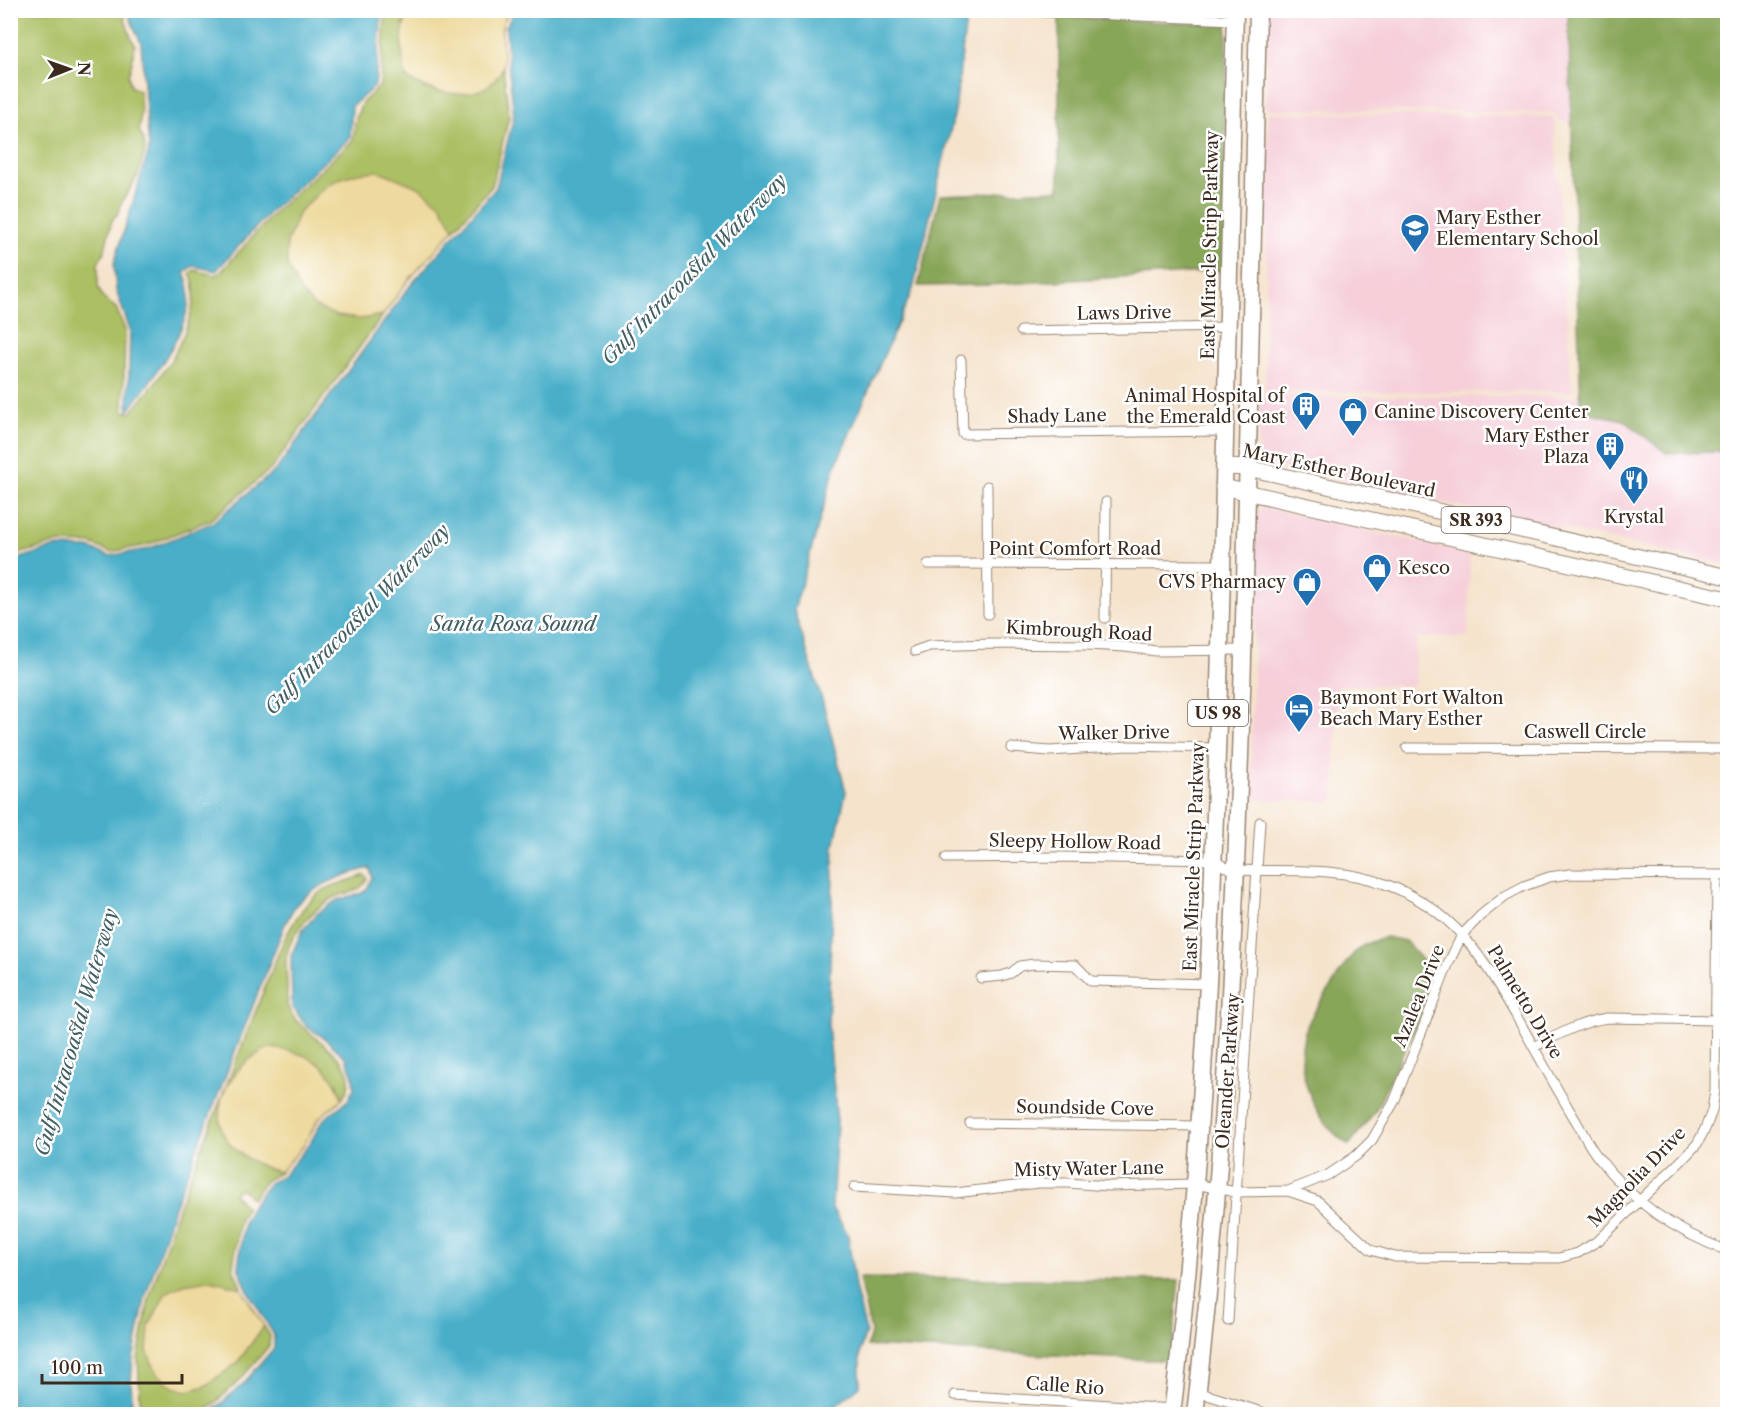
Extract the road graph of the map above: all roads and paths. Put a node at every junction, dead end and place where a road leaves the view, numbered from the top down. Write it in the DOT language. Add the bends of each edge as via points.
graph roads {
  1 [pos="1258,10"];
  2 [pos="1043,12"];
  3 [pos="1235,15"];
  4 [pos="1228,327"];
  5 [pos="1021,331"];
  6 [pos="961,360"];
  7 [pos="1225,431"];
  8 [pos="1224,467"];
  9 [pos="1248,468"];
  10 [pos="987,486"];
  11 [pos="1223,487"];
  12 [pos="1247,492"];
  13 [pos="1106,502"];
  14 [pos="928,564"];
  15 [pos="1222,565"];
  16 [pos="988,566"];
  17 [pos="1106,566"];
  18 [pos="1728,577"];
  19 [pos="1728,599"];
  20 [pos="988,614"];
  21 [pos="1105,618"];
  22 [pos="1243,650"];
  23 [pos="915,651"];
  24 [pos="1220,651"];
  25 [pos="1011,748"];
  26 [pos="1217,748"];
  27 [pos="1407,748"];
  28 [pos="1728,749"];
  29 [pos="1260,822"];
  30 [pos="946,858"];
  31 [pos="1214,860"];
  32 [pos="1237,870"];
  33 [pos="1257,871"];
  34 [pos="1717,875"];
  35 [pos="1728,875"];
  36 [pos="1462,935"];
  37 [pos="981,978"];
  38 [pos="1209,984"];
  39 [pos="1716,1020"];
  40 [pos="1534,1047"];
  41 [pos="970,1123"];
  42 [pos="1199,1126"];
  43 [pos="1195,1184"];
  44 [pos="854,1187"];
  45 [pos="1218,1188"];
  46 [pos="1288,1191"];
  47 [pos="1236,1192"];
  48 [pos="1641,1201"];
  49 [pos="1728,1251"];
  50 [pos="1227,1321"];
  51 [pos="1198,1392"];
  52 [pos="955,1395"];
  53 [pos="1172,1412"];
  54 [pos="1195,1414"];
  55 [pos="1268,1414"];
  1 -- 9 [label="highway, US 98"];
  2 -- 3 [label="street"];
  3 -- 4 [label="highway, East Miracle Strip Parkway / US 98"];
  4 -- 5 [label="street, Laws Drive"];
  4 -- 7 [label="highway, East Miracle Strip Parkway / US 98"];
  6 -- 7 [label="street, Shady Lane" via="963,434"];
  7 -- 8 [label="highway, East Miracle Strip Parkway / US 98"];
  8 -- 9 [label="main road, Mary Esther Boulevard / SR 393"];
  8 -- 11 [label="highway, East Miracle Strip Parkway / US 98"];
  9 -- 12 [label="highway, US 98"];
  9 -- 18 [label="main road, Mary Esther Boulevard / SR 393"];
  10 -- 16 [label="street"];
  11 -- 12 [label="main road, SR 393"];
  11 -- 15 [label="highway, East Miracle Strip Parkway / US 98"];
  12 -- 19 [label="main road, SR 393"];
  12 -- 22 [label="highway, US 98"];
  13 -- 17 [label="street"];
  14 -- 16 [label="street, Point Comfort Road"];
  15 -- 17 [label="street, Point Comfort Road"];
  15 -- 24 [label="highway, East Miracle Strip Parkway / US 98"];
  16 -- 17 [label="street, Point Comfort Road"];
  16 -- 20 [label="street"];
  17 -- 21 [label="street"];
  22 -- 24 [label="street, Kimbrough Road"];
  22 -- 32 [label="highway, US 98"];
  23 -- 24 [label="street, Kimbrough Road" via="929,646 991,644"];
  24 -- 26 [label="highway, East Miracle Strip Parkway / US 98"];
  25 -- 26 [label="street, Walker Drive"];
  26 -- 31 [label="highway, East Miracle Strip Parkway / US 98"];
  27 -- 28 [label="street, Caswell Circle"];
  29 -- 33 [label="street, Oleander Parkway"];
  30 -- 31 [label="street, Sleepy Hollow Road"];
  31 -- 32 [label="street, Sleepy Hollow Road"];
  31 -- 38 [label="highway, East Miracle Strip Parkway / US 98"];
  32 -- 33 [label="street, Palmetto Drive"];
  32 -- 45 [label="highway, US 98"];
  33 -- 36 [label="street, Palmetto Drive" via="1342,873 1375,880 1416,898"];
  33 -- 47 [label="street, Oleander Parkway"];
  34 -- 35 [label="street, Azalea Drive"];
  34 -- 36 [label="street, Azalea Drive" via="1549,877 1504,896"];
  34 -- 39 [label="street, Magnolia Drive"];
  36 -- 40 [label="street, Palmetto Drive" via="1484,961"];
  36 -- 46 [label="street, Azalea Drive" via="1394,1102 1372,1140 1340,1169"];
  37 -- 38 [label="street" via="1011,973 1026,964 1043,964 1075,965 1091,981"];
  38 -- 42 [label="highway, East Miracle Strip Parkway / US 98"];
  39 -- 40 [label="street" via="1593,1020"];
  39 -- 48 [label="street, Magnolia Drive" via="1715,1090 1705,1128 1697,1144"];
  40 -- 48 [label="street, Palmetto Drive" via="1596,1154"];
  41 -- 42 [label="street, Soundside Cove"];
  42 -- 43 [label="highway, East Miracle Strip Parkway / US 98"];
  43 -- 44 [label="street, Misty Water Lane" via="1039,1183 955,1193"];
  43 -- 45 [label="street, Misty Water Lane"];
  43 -- 53 [label="highway, East Miracle Strip Parkway / US 98"];
  45 -- 47 [label="street, Azalea Drive"];
  45 -- 51 [label="highway, US 98"];
  46 -- 47 [label="street, Azalea Drive"];
  46 -- 48 [label="street, Magnolia Drive" via="1318,1201 1371,1250 1412,1257 1559,1258 1578,1253 1599,1240"];
  47 -- 50 [label="street, Oleander Parkway"];
  48 -- 49 [label="street, Palmetto Drive" via="1688,1234"];
  51 -- 54 [label="highway, US 98"];
  51 -- 55 [label="street"];
  52 -- 53 [label="street, Calle Rio"];
}
